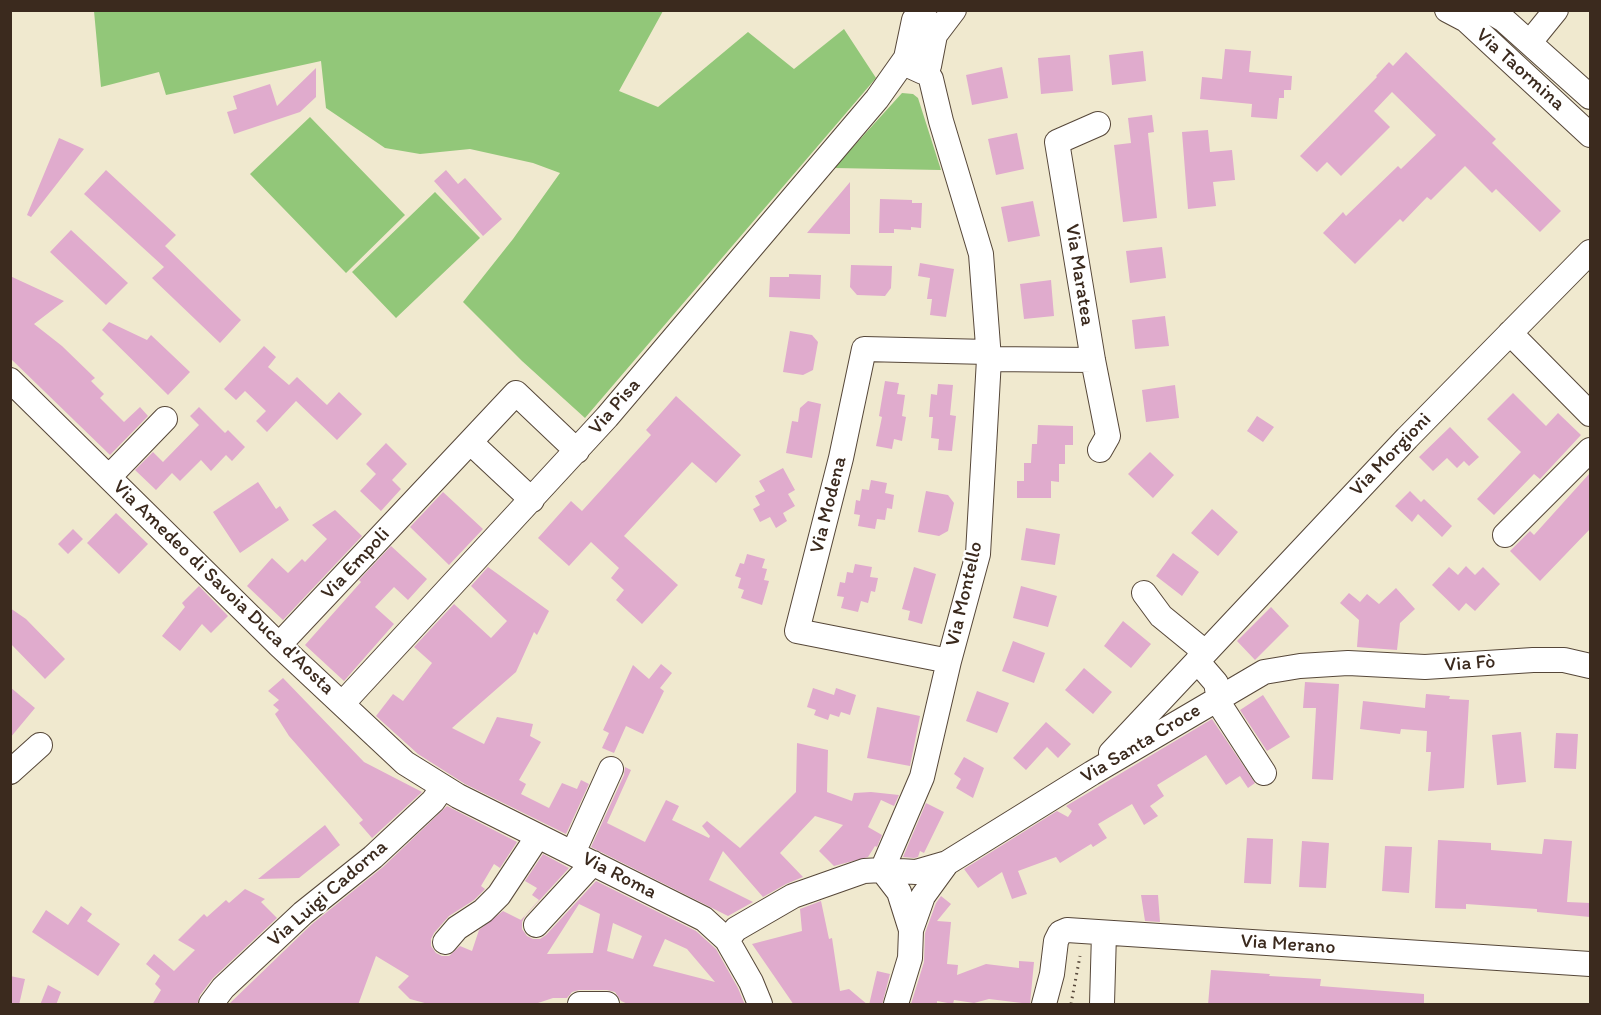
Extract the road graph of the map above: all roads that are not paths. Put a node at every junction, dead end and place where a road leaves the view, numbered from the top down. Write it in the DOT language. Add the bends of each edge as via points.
graph roads {
  1 [pos="954,10"];
  2 [pos="1447,10"];
  3 [pos="1487,10"];
  4 [pos="1556,10"];
  5 [pos="923,18"];
  6 [pos="1530,42"];
  7 [pos="917,67"];
  8 [pos="1590,97"];
  9 [pos="1098,124"];
  10 [pos="1590,135"];
  11 [pos="1590,252"];
  12 [pos="1510,333"];
  13 [pos="988,355"];
  14 [pos="1093,360"];
  15 [pos="10,380"];
  16 [pos="1590,414"];
  17 [pos="165,419"];
  18 [pos="470,442"];
  19 [pos="1100,450"];
  20 [pos="1590,450"];
  21 [pos="577,451"];
  22 [pos="110,477"];
  23 [pos="532,500"];
  24 [pos="1505,535"];
  25 [pos="1144,592"];
  26 [pos="279,645"];
  27 [pos="1201,657"];
  28 [pos="949,661"];
  29 [pos="1590,666"];
  30 [pos="1217,691"];
  31 [pos="1161,699"];
  32 [pos="342,704"];
  33 [pos="1171,726"];
  34 [pos="40,746"];
  35 [pos="611,769"];
  36 [pos="10,772"];
  37 [pos="1092,773"];
  38 [pos="1264,773"];
  39 [pos="443,787"];
  40 [pos="538,836"];
  41 [pos="583,858"];
  42 [pos="947,863"];
  43 [pos="882,870"];
  44 [pos="536,925"];
  45 [pos="911,930"];
  46 [pos="1111,933"];
  47 [pos="727,940"];
  48 [pos="445,942"];
  49 [pos="1590,964"];
  50 [pos="212,1003"];
  51 [pos="580,1005"];
  52 [pos="607,1005"];
  53 [pos="760,1005"];
  54 [pos="896,1005"];
  55 [pos="1044,1005"];
  56 [pos="1102,1005"];
  57 [pos="1115,1005"];
  1 -- 5 [label="street"];
  2 -- 10 [label="street, Via Taormina" via="1466,20"];
  3 -- 6 [label="street, Via Taormina"];
  4 -- 6 [label="street"];
  5 -- 7 [label="street"];
  6 -- 8 [label="street, Via Taormina"];
  7 -- 13 [label="street, Via Montello" via="931,79 981,254"];
  7 -- 21 [label="street, Via Pisa" via="877,99"];
  9 -- 14 [label="street, Via Maratea" via="1057,142"];
  11 -- 12 [label="street, Via Morgioni"];
  12 -- 16 [label="street"];
  12 -- 27 [label="street, Via Morgioni"];
  13 -- 14 [label="street"];
  13 -- 28 [label="street, Via Montello" via="978,554"];
  13 -- 28 [label="street, Via Modena" via="864,349 797,631"];
  14 -- 19 [label="street, Via Maratea" via="1108,436"];
  15 -- 22 [label="street, Via Amedeo di Savoia Duca d'Aosta"];
  17 -- 22 [label="street"];
  18 -- 21 [label="street, Via Empoli" via="516,393"];
  18 -- 23 [label="street"];
  18 -- 26 [label="street, Via Empoli"];
  20 -- 24 [label="street"];
  21 -- 23 [label="street, Via Pisa"];
  22 -- 26 [label="street, Via Amedeo di Savoia Duca d'Aosta"];
  23 -- 32 [label="street, Via Pisa"];
  25 -- 27 [label="street" via="1161,616"];
  26 -- 32 [label="street, Via Amedeo di Savoia Duca d'Aosta"];
  27 -- 30 [label="street"];
  27 -- 31 [label="street, Via Morgioni"];
  28 -- 43 [label="street, Via Montello" via="922,777"];
  29 -- 30 [label="street, Via Fò" via="1563,660 1425,667 1348,663 1300,666 1264,672"];
  30 -- 31 [label="street"];
  30 -- 33 [label="street, Via Santa Croce"];
  30 -- 38 [label="street" via="1220,705"];
  31 -- 33 [label="street"];
  31 -- 37 [label="street, Via Morgioni"];
  32 -- 39 [label="street, Via Amedeo di Savoia Duca d'Aosta" via="405,763"];
  33 -- 37 [label="street, Via Santa Croce"];
  34 -- 36 [label="street"];
  35 -- 41 [label="street"];
  37 -- 42 [label="street, Via Santa Croce"];
  39 -- 40 [label="street, Via Roma"];
  39 -- 50 [label="street, Via Luigi Cadorna" via="373,857 303,913"];
  40 -- 41 [label="street, Via Roma"];
  40 -- 48 [label="street" via="499,895"];
  41 -- 44 [label="street"];
  41 -- 47 [label="street, Via Roma" via="704,920"];
  42 -- 43 [label="street" via="916,872"];
  42 -- 45 [label="street" via="922,896"];
  43 -- 45 [label="street" via="899,892"];
  43 -- 47 [label="street" via="864,871 793,896 736,929"];
  45 -- 54 [label="street" via="910,958"];
  46 -- 49 [label="street, Via Merano"];
  46 -- 55 [label="street, Via Merano" via="1060,933"];
  46 -- 56 [label="street"];
  46 -- 57 [label="street"];
  47 -- 53 [label="street, Via Roma"];
  51 -- 52 [label="street"];
}
